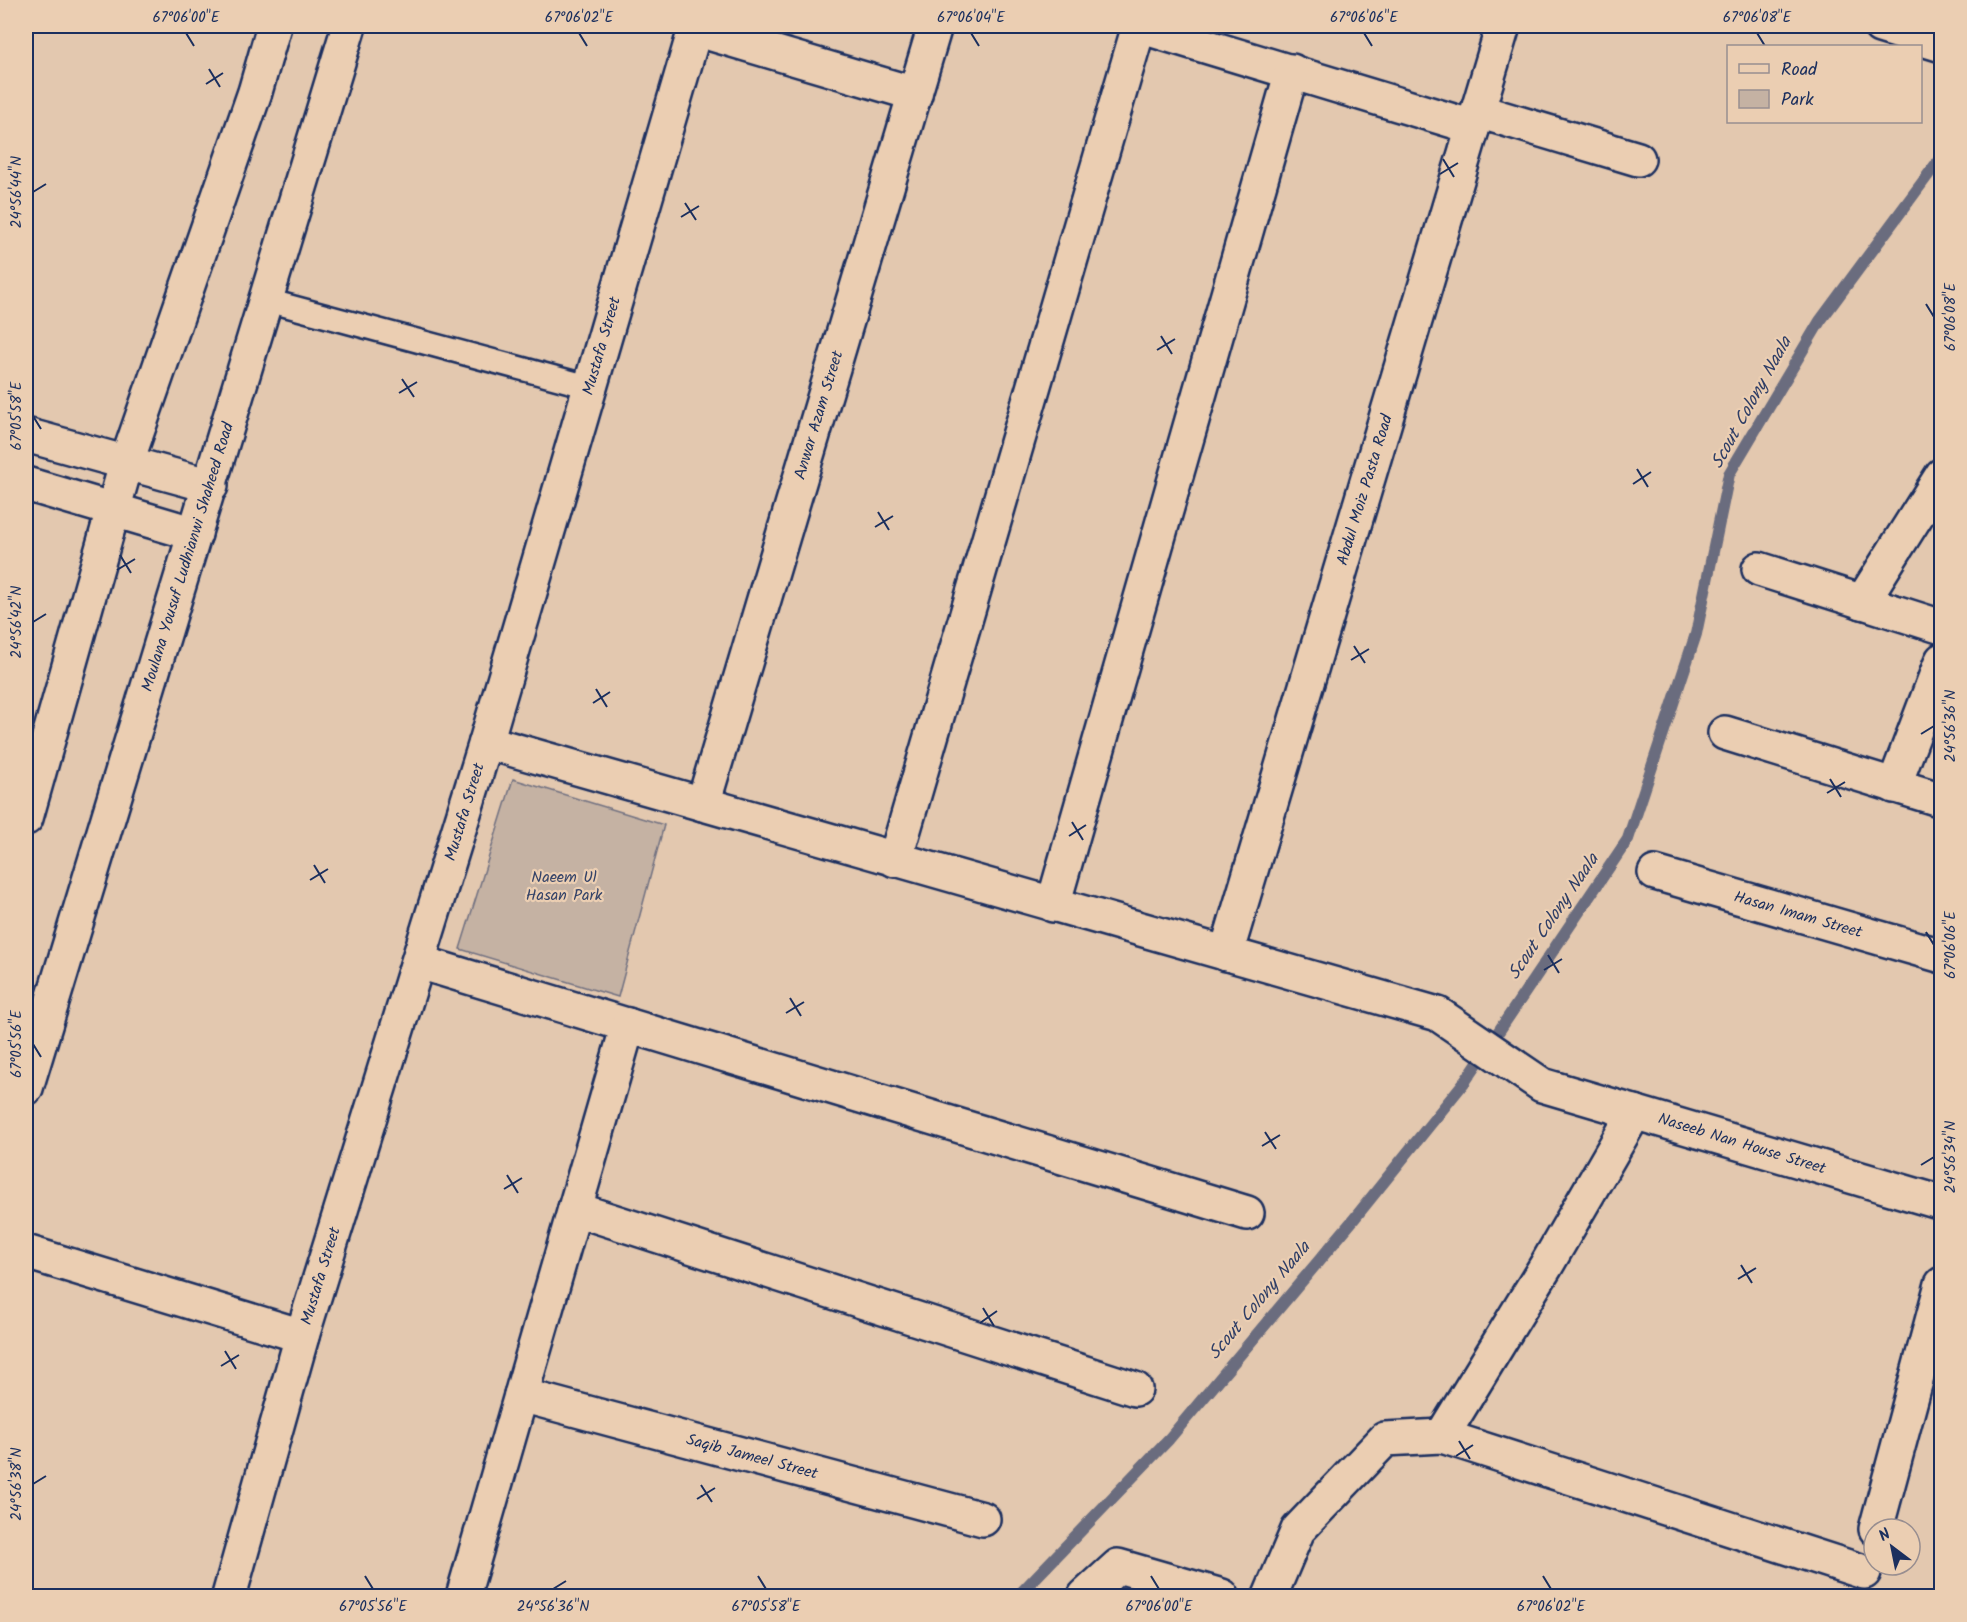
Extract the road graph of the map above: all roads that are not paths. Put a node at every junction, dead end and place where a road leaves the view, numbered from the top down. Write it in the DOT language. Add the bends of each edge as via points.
graph roads {
  1 [pos="274,26"];
  2 [pos="349,26"];
  3 [pos="935,26"];
  4 [pos="1139,26"];
  5 [pos="1503,26"];
  6 [pos="1880,26"];
  7 [pos="696,27"];
  8 [pos="1941,45"];
  9 [pos="1292,72"];
  10 [pos="915,93"];
  11 [pos="1476,119"];
  12 [pos="1638,159"];
  13 [pos="266,300"];
  14 [pos="590,387"];
  15 [pos="26,435"];
  16 [pos="127,461"];
  17 [pos="1941,475"];
  18 [pos="26,484"];
  19 [pos="210,486"];
  20 [pos="113,510"];
  21 [pos="195,534"];
  22 [pos="1759,569"];
  23 [pos="1862,602"];
  24 [pos="1941,627"];
  25 [pos="1941,660"];
  26 [pos="1725,733"];
  27 [pos="486,742"];
  28 [pos="1894,786"];
  29 [pos="1941,800"];
  30 [pos="703,804"];
  31 [pos="26,818"];
  32 [pos="895,860"];
  33 [pos="1655,873"];
  34 [pos="1053,905"];
  35 [pos="1226,954"];
  36 [pos="1941,956"];
  37 [pos="419,962"];
  38 [pos="628,1025"];
  39 [pos="26,1088"];
  40 [pos="1635,1112"];
  41 [pos="1941,1203"];
  42 [pos="575,1209"];
  43 [pos="1247,1213"];
  44 [pos="26,1252"];
  45 [pos="1941,1284"];
  46 [pos="302,1336"];
  47 [pos="1135,1389"];
  48 [pos="521,1395"];
  49 [pos="1442,1436"];
  50 [pos="1879,1517"];
  51 [pos="983,1519"];
  52 [pos="1860,1584"];
  53 [pos="229,1596"];
  54 [pos="463,1596"];
  55 [pos="1085,1596"];
  56 [pos="1222,1596"];
  57 [pos="1270,1596"];
  1 -- 16 [label="street" via="255,92"];
  2 -- 13 [label="street, Moulana Yousuf Ludhianwi Shaheed Road"];
  3 -- 10 [label="street, Аnwar Azam Street"];
  4 -- 9 [label="street"];
  4 -- 32 [label="street"];
  5 -- 11 [label="street, Abdul Moiz Pasta Road"];
  6 -- 8 [label="street"];
  7 -- 10 [label="street"];
  7 -- 14 [label="street, Mustafa Street"];
  9 -- 11 [label="street"];
  9 -- 34 [label="street"];
  10 -- 30 [label="street, Аnwar Azam Street"];
  11 -- 12 [label="street"];
  11 -- 35 [label="street, Abdul Moiz Pasta Road"];
  13 -- 14 [label="lane"];
  13 -- 19 [label="street, Moulana Yousuf Ludhianwi Shaheed Road"];
  14 -- 27 [label="street, Mustafa Street"];
  15 -- 16 [label="street"];
  16 -- 19 [label="street"];
  16 -- 20 [label="street"];
  17 -- 23 [label="street"];
  18 -- 20 [label="street"];
  19 -- 21 [label="street, Moulana Yousuf Ludhianwi Shaheed Road"];
  20 -- 21 [label="street"];
  20 -- 31 [label="street"];
  21 -- 39 [label="street, Moulana Yousuf Ludhianwi Shaheed Road"];
  22 -- 23 [label="street"];
  23 -- 24 [label="street"];
  25 -- 28 [label="street"];
  26 -- 28 [label="street"];
  27 -- 30 [label="street, Naseeb Nan House Street"];
  27 -- 37 [label="street, Mustafa Street"];
  28 -- 29 [label="street"];
  30 -- 32 [label="street, Naseeb Nan House Street"];
  32 -- 34 [label="street, Naseeb Nan House Street"];
  33 -- 36 [label="street, Hasan Imam Street"];
  34 -- 35 [label="street, Naseeb Nan House Street"];
  35 -- 40 [label="street, Naseeb Nan House Street" via="1438,1014 1542,1085"];
  37 -- 38 [label="street"];
  37 -- 46 [label="street, Mustafa Street"];
  38 -- 42 [label="street"];
  38 -- 43 [label="street"];
  40 -- 41 [label="street, Naseeb Nan House Street"];
  40 -- 49 [label="street"];
  42 -- 47 [label="street"];
  42 -- 48 [label="street"];
  44 -- 46 [label="street"];
  45 -- 50 [label="street"];
  46 -- 53 [label="street, Mustafa Street"];
  48 -- 51 [label="street, Saqib Jameel Street"];
  48 -- 54 [label="street"];
  49 -- 52 [label="street"];
  49 -- 57 [label="street" via="1385,1439 1298,1530"];
  55 -- 56 [label="street" via="1118,1566"];
}
